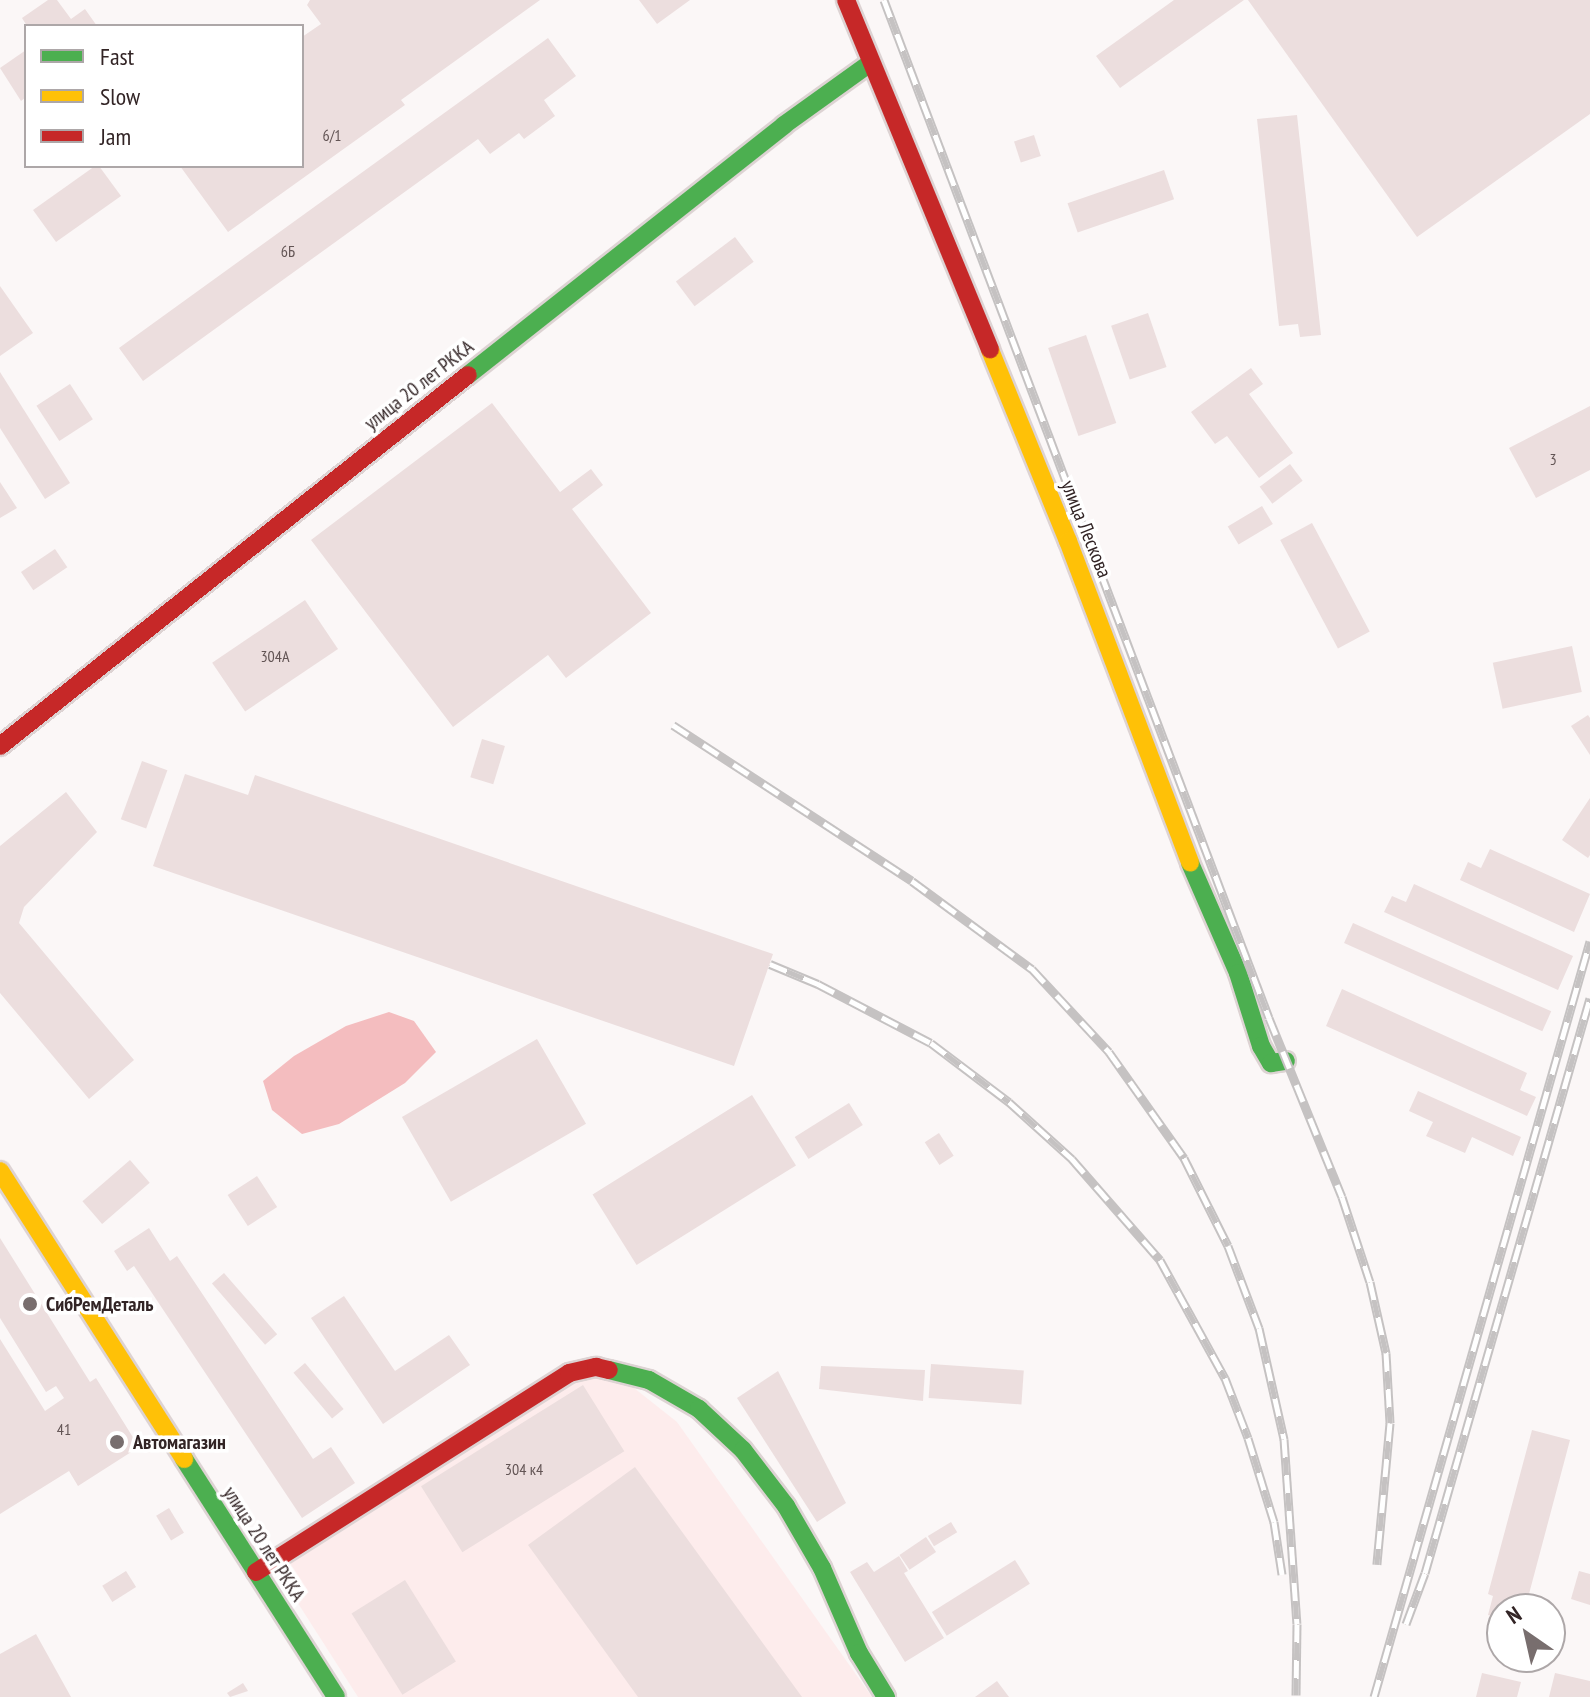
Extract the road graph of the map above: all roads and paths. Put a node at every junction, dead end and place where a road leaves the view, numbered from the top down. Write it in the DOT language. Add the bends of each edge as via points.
graph roads {
  1 [pos="846,0"];
  2 [pos="869,64"];
  3 [pos="0,746"];
  4 [pos="1286,1061"];
  5 [pos="0,1171"];
  6 [pos="256,1572"];
  7 [pos="336,1697"];
  8 [pos="886,1697"];
  1 -- 2 [label="street, улица Лескова"];
  2 -- 3 [label="street, улица 20 лет РККА" via="772,134"];
  2 -- 4 [label="street, улица Лескова" via="1068,541 1198,884 1238,973 1261,1046 1271,1063"];
  5 -- 6 [label="street, улица 20 лет РККА"];
  6 -- 7 [label="street, улица 20 лет РККА"];
  6 -- 8 [label="street" via="569,1373 596,1367 649,1380 699,1409 743,1450 786,1506 822,1568 859,1653"];
}
